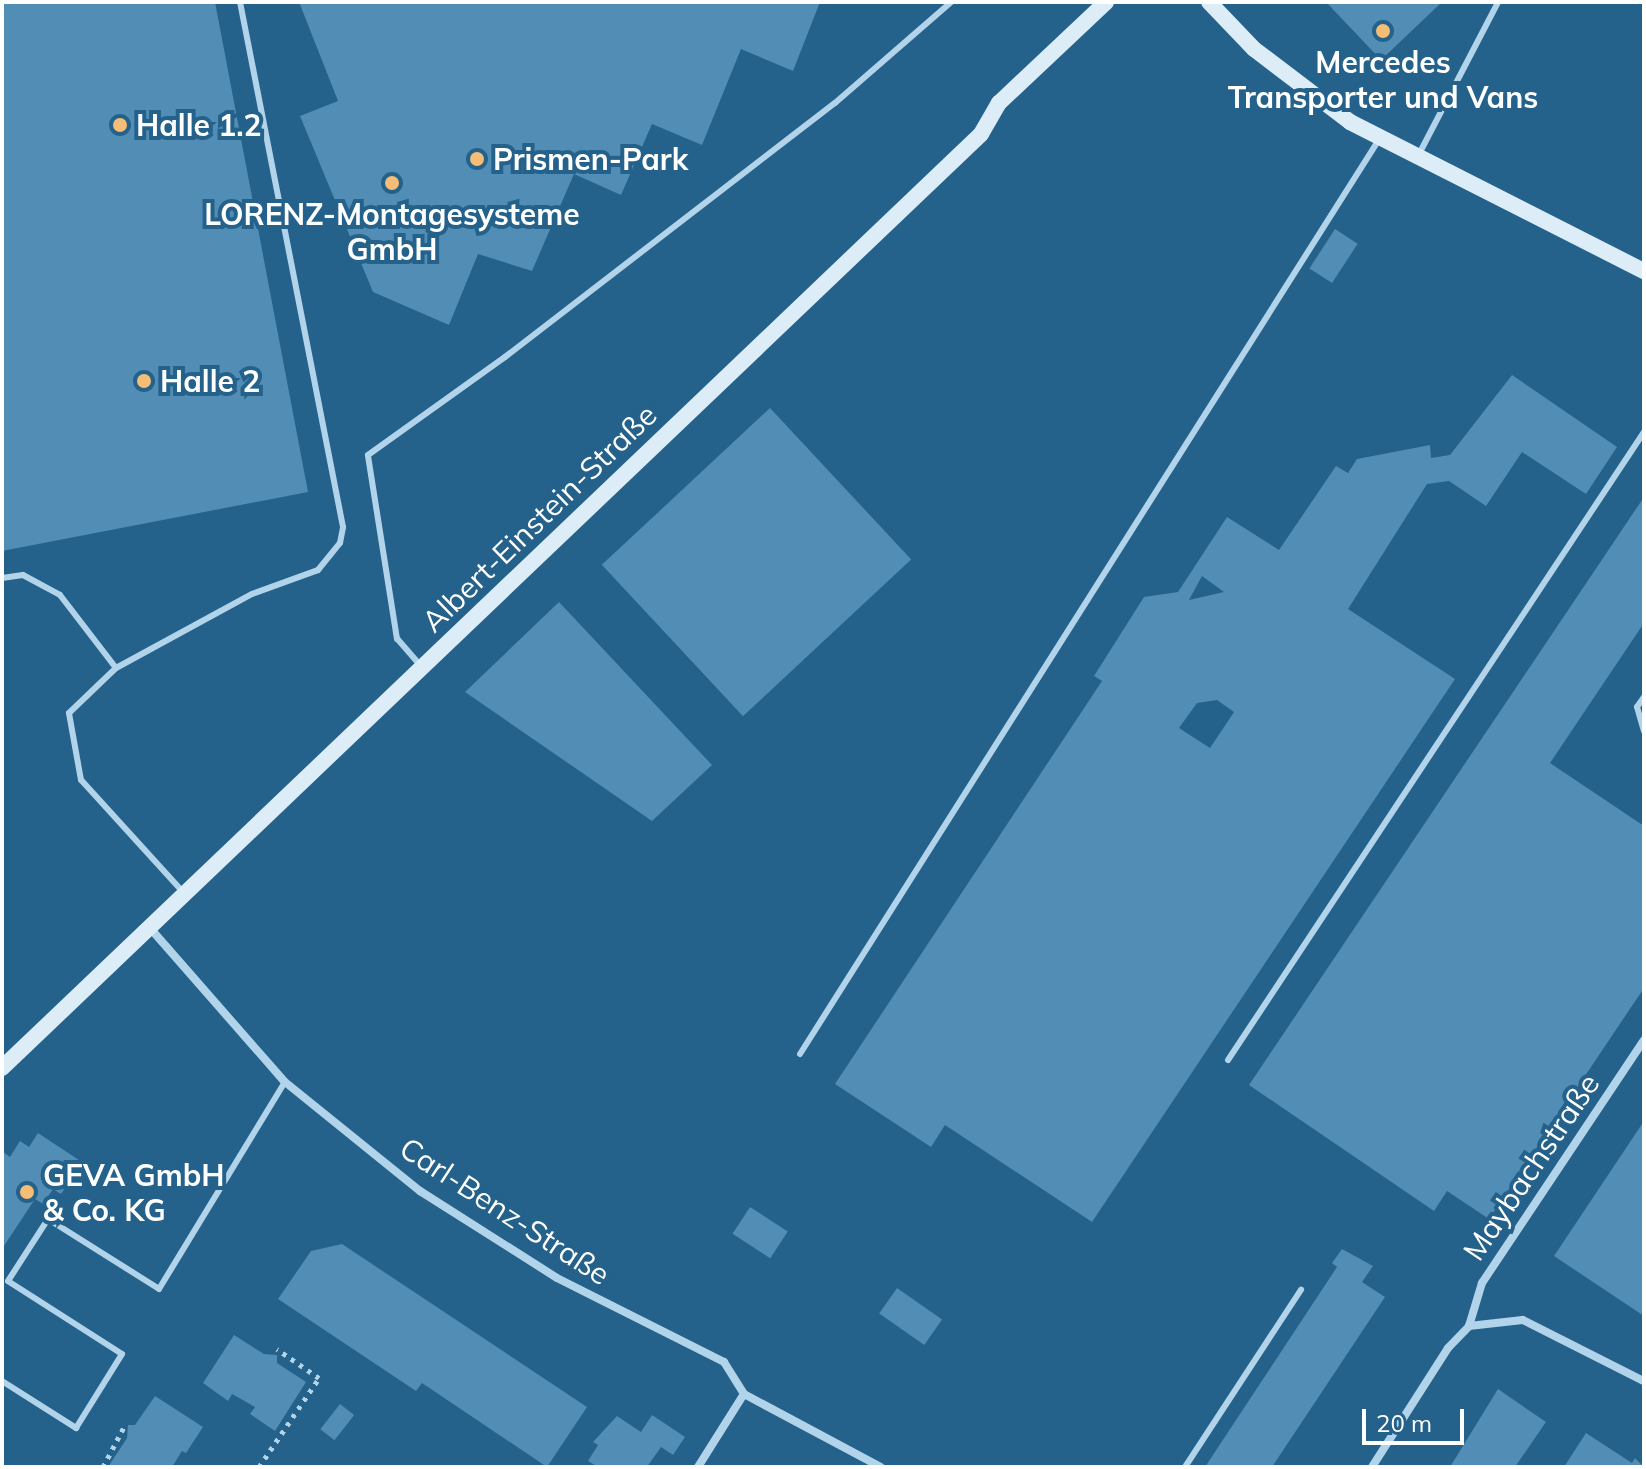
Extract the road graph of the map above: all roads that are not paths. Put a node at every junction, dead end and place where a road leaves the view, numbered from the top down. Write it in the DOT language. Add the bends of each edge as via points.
graph roads {
  1 [pos="240,2"];
  2 [pos="951,2"];
  3 [pos="1106,2"];
  4 [pos="1209,2"];
  5 [pos="1498,2"];
  6 [pos="1380,137"];
  7 [pos="1418,156"];
  8 [pos="1644,271"];
  9 [pos="1644,432"];
  10 [pos="2,578"];
  11 [pos="116,668"];
  12 [pos="423,668"];
  13 [pos="1644,697"];
  14 [pos="1644,731"];
  15 [pos="185,893"];
  16 [pos="150,928"];
  17 [pos="1644,1040"];
  18 [pos="800,1054"];
  19 [pos="1228,1060"];
  20 [pos="2,1068"];
  21 [pos="285,1082"];
  22 [pos="1301,1290"];
  23 [pos="1469,1326"];
  24 [pos="2,1381"];
  25 [pos="1644,1381"];
  26 [pos="744,1394"];
  27 [pos="698,1467"];
  28 [pos="881,1467"];
  29 [pos="1185,1467"];
  30 [pos="1372,1467"];
  1 -- 11 [label="lane" via="335,481 340,543 318,570 252,594"];
  2 -- 12 [label="lane" via="835,103 505,357 368,455 397,639"];
  3 -- 12 [label="street, Albert-Einstein-Straße" via="999,103 981,134"];
  4 -- 6 [label="street" via="1299,86"];
  5 -- 7 [label="lane"];
  6 -- 7 [label="street"];
  6 -- 18 [label="lane"];
  7 -- 8 [label="street"];
  9 -- 19 [label="lane"];
  10 -- 11 [label="lane" via="23,575 60,595"];
  11 -- 15 [label="lane" via="69,713 81,780"];
  12 -- 15 [label="street, Albert-Einstein-Straße"];
  13 -- 14 [label="lane" via="1637,707"];
  15 -- 16 [label="street, Albert-Einstein-Straße"];
  16 -- 20 [label="street, Albert-Einstein-Straße"];
  16 -- 21 [label="street, Carl-Benz-Straße"];
  17 -- 23 [label="street, Maybachstraße" via="1482,1283"];
  21 -- 24 [label="lane" via="159,1289 48,1219 8,1281 122,1354 76,1428"];
  21 -- 26 [label="street, Carl-Benz-Straße" via="420,1191 557,1278 724,1362"];
  22 -- 29 [label="lane"];
  23 -- 25 [label="street" via="1523,1320"];
  23 -- 30 [label="street, Maybachstraße" via="1448,1348"];
  26 -- 27 [label="street"];
  26 -- 28 [label="street, Carl-Benz-Straße"];
}
